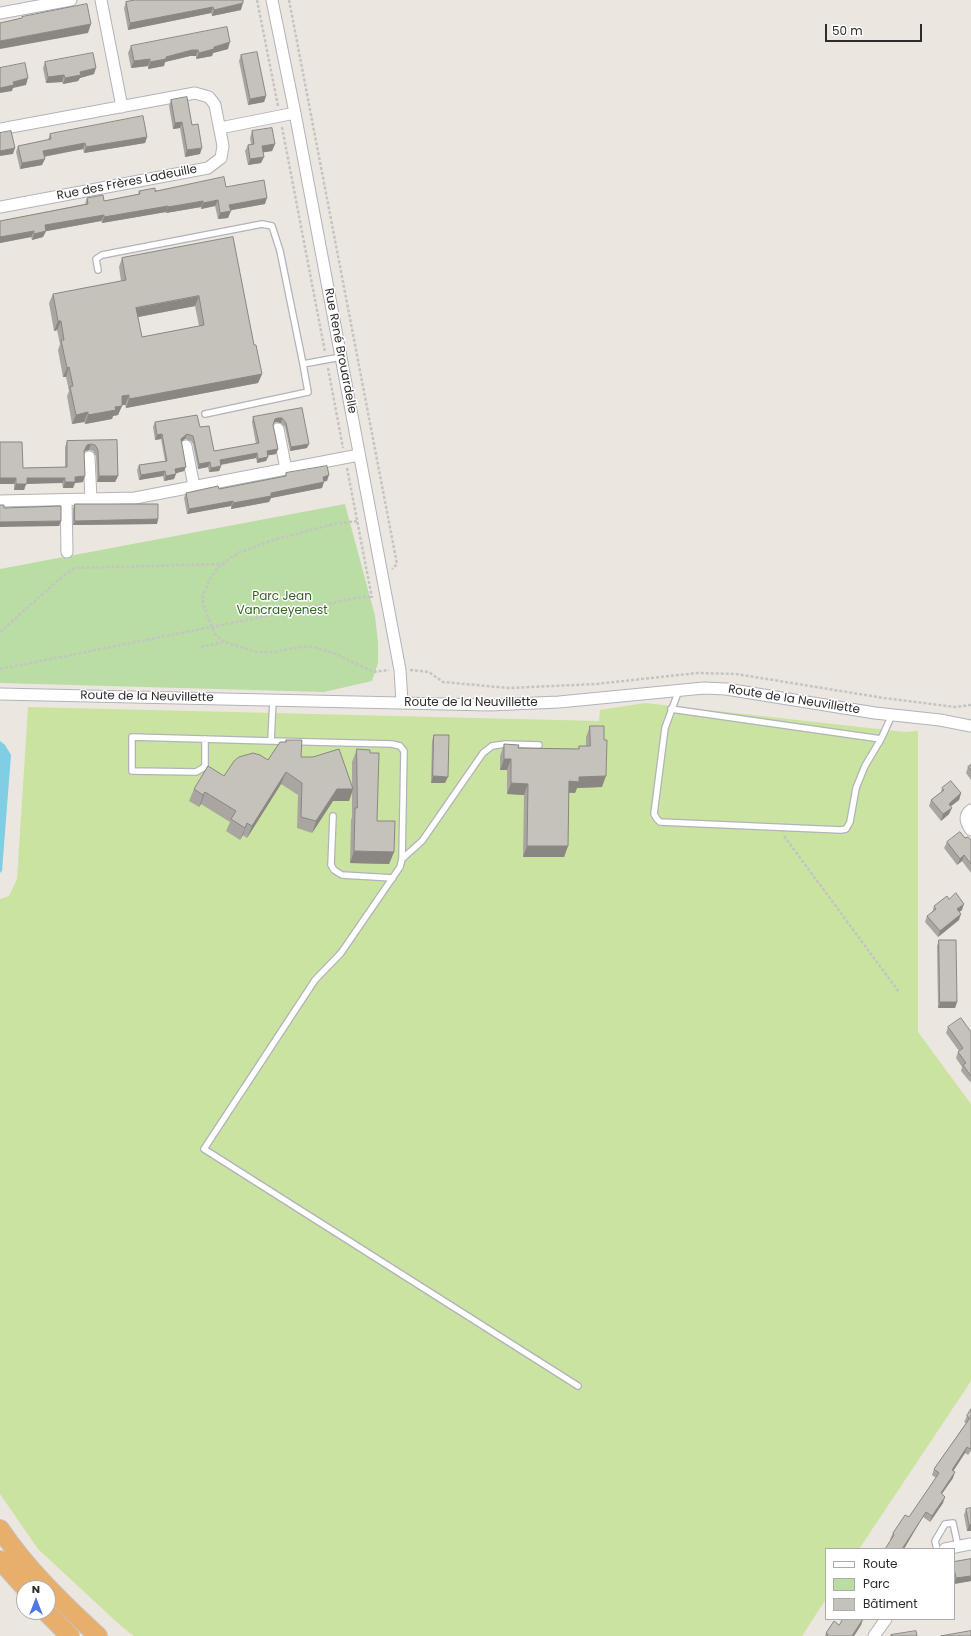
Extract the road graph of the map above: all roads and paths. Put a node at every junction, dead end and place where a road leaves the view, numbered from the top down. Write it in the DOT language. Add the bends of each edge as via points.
graph roads {
  1 [pos="71,0"];
  2 [pos="101,0"];
  3 [pos="257,0"];
  4 [pos="272,0"];
  5 [pos="289,0"];
  6 [pos="26,4"];
  7 [pos="0,13"];
  8 [pos="122,106"];
  9 [pos="295,113"];
  10 [pos="280,116"];
  11 [pos="220,128"];
  12 [pos="0,129"];
  13 [pos="0,207"];
  14 [pos="98,270"];
  15 [pos="341,357"];
  16 [pos="326,360"];
  17 [pos="304,364"];
  18 [pos="205,414"];
  19 [pos="278,429"];
  20 [pos="186,446"];
  21 [pos="359,455"];
  22 [pos="90,457"];
  23 [pos="345,458"];
  24 [pos="286,469"];
  25 [pos="194,486"];
  26 [pos="91,499"];
  27 [pos="66,500"];
  28 [pos="0,501"];
  29 [pos="357,521"];
  30 [pos="68,552"];
  31 [pos="223,564"];
  32 [pos="383,580"];
  33 [pos="372,598"];
  34 [pos="387,601"];
  35 [pos="212,627"];
  36 [pos="0,632"];
  37 [pos="224,642"];
  38 [pos="201,647"];
  39 [pos="0,669"];
  40 [pos="400,670"];
  41 [pos="679,690"];
  42 [pos="0,694"];
  43 [pos="273,700"];
  44 [pos="402,702"];
  45 [pos="671,709"];
  46 [pos="892,715"];
  47 [pos="971,718"];
  48 [pos="940,720"];
  49 [pos="971,726"];
  50 [pos="205,739"];
  51 [pos="881,739"];
  52 [pos="271,741"];
  53 [pos="540,745"];
  54 [pos="971,810"];
  55 [pos="333,816"];
  56 [pos="777,827"];
  57 [pos="971,830"];
  58 [pos="402,859"];
  59 [pos="393,878"];
  60 [pos="899,992"];
  61 [pos="578,1386"];
  62 [pos="0,1529"];
  63 [pos="971,1544"];
  64 [pos="958,1546"];
  65 [pos="937,1548"];
  66 [pos="949,1548"];
  67 [pos="0,1560"];
  68 [pos="18,1580"];
  69 [pos="54,1620"];
  70 [pos="885,1620"];
  71 [pos="70,1636"];
  72 [pos="98,1636"];
  73 [pos="874,1636"];
  1 -- 6 [label="street"];
  2 -- 8 [label="street"];
  3 -- 10 [label="path"];
  4 -- 9 [label="street, Rue René Brouardelle"];
  5 -- 32 [label="path" via="397,564"];
  6 -- 7 [label="street"];
  8 -- 11 [label="street, Rue des Frères Ladeuille" via="195,93 202,94 216,105"];
  8 -- 12 [label="street, Rue des Frères Ladeuille"];
  9 -- 10 [label="street"];
  9 -- 15 [label="street, Rue René Brouardelle"];
  10 -- 11 [label="street"];
  10 -- 16 [label="path"];
  11 -- 13 [label="street, Rue des Frères Ladeuille" via="223,146 221,158 208,168"];
  14 -- 17 [label="lane" via="96,259 102,256 262,224 272,226 280,251"];
  15 -- 16 [label="lane"];
  15 -- 21 [label="street, Rue René Brouardelle"];
  16 -- 17 [label="lane"];
  16 -- 23 [label="path"];
  17 -- 18 [label="lane" via="308,392"];
  19 -- 24 [label="street"];
  20 -- 25 [label="street"];
  21 -- 23 [label="street"];
  21 -- 32 [label="street, Rue René Brouardelle"];
  22 -- 26 [label="street"];
  23 -- 24 [label="street"];
  23 -- 29 [label="path"];
  24 -- 25 [label="street"];
  25 -- 26 [label="street" via="134,498"];
  26 -- 27 [label="street"];
  27 -- 28 [label="street"];
  27 -- 30 [label="street"];
  29 -- 31 [label="path" via="334,524 273,540 240,552"];
  29 -- 33 [label="path"];
  31 -- 35 [label="path" via="211,577 203,595 203,604"];
  31 -- 36 [label="path" via="75,568"];
  32 -- 34 [label="street, Rue René Brouardelle"];
  33 -- 34 [label="path"];
  33 -- 35 [label="path" via="367,596"];
  34 -- 40 [label="street, Rue René Brouardelle"];
  35 -- 37 [label="path" via="215,634"];
  35 -- 39 [label="path"];
  37 -- 38 [label="path"];
  37 -- 40 [label="path" via="257,652 313,647 334,653 373,672"];
  40 -- 44 [label="street, Rue René Brouardelle"];
  41 -- 44 [label="street, Route de la Neuvillette" via="559,702 489,705"];
  41 -- 45 [label="lane"];
  41 -- 46 [label="street, Route de la Neuvillette" via="726,689"];
  42 -- 43 [label="street, Route de la Neuvillette"];
  43 -- 44 [label="street, Route de la Neuvillette"];
  43 -- 52 [label="lane"];
  45 -- 51 [label="lane"];
  45 -- 56 [label="lane" via="665,728 654,814 656,819 660,822"];
  46 -- 48 [label="street, Route de la Neuvillette"];
  46 -- 51 [label="lane"];
  47 -- 48 [label="street, Route de la Neuvillette"];
  48 -- 49 [label="street, Route de la Neuvillette"];
  50 -- 50 [label="lane" via="132,737 132,771 196,772 205,765"];
  50 -- 52 [label="lane"];
  51 -- 56 [label="lane" via="856,788 850,822 846,829"];
  52 -- 58 [label="lane" via="400,746 404,751"];
  53 -- 58 [label="lane" via="505,744 492,746 483,753 422,841"];
  54 -- 57 [label="street" via="966,818"];
  55 -- 59 [label="lane" via="331,865 334,870 342,875"];
  56 -- 60 [label="path"];
  58 -- 59 [label="lane"];
  59 -- 61 [label="lane" via="341,953 315,980 204,1149"];
  62 -- 72 [label="highway" via="62,1603"];
  63 -- 64 [label="street"];
  64 -- 65 [label="lane" via="953,1523 945,1524 935,1541"];
  64 -- 66 [label="street"];
  67 -- 68 [label="highway"];
  69 -- 71 [label="highway"];
  70 -- 73 [label="street"];
}
